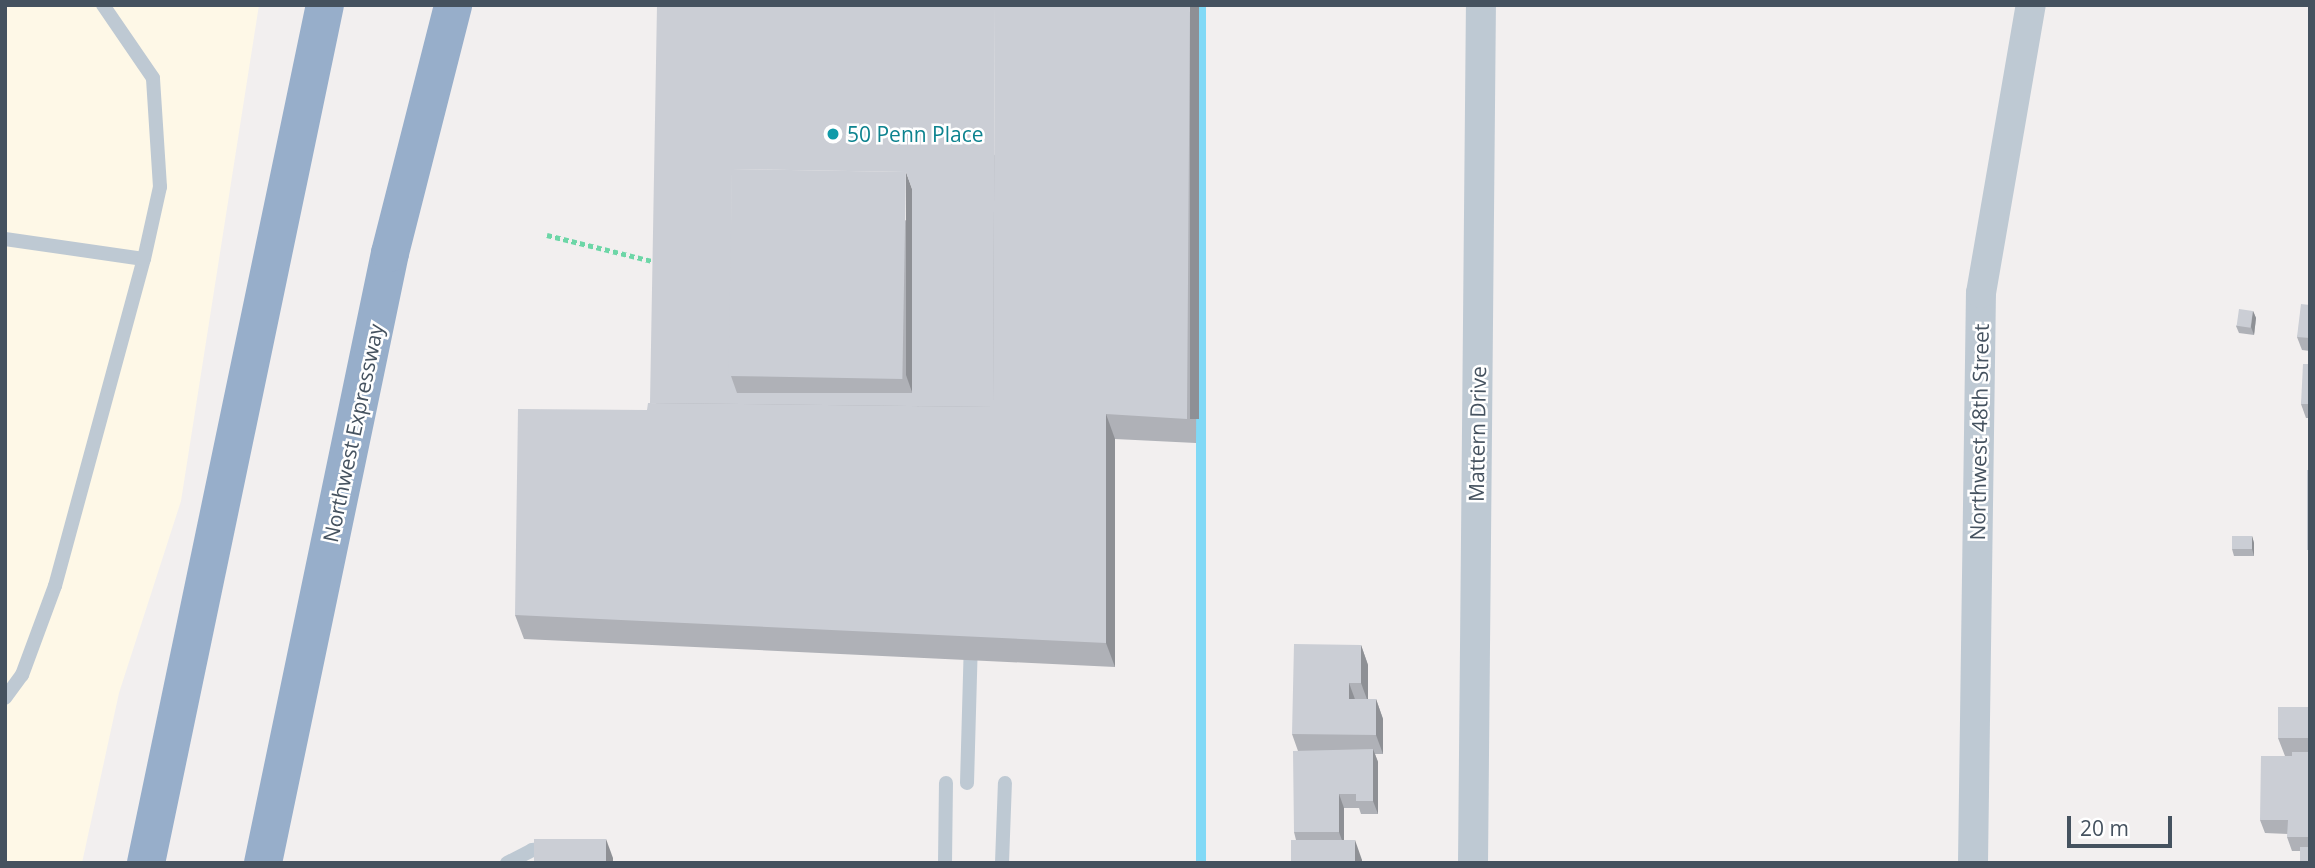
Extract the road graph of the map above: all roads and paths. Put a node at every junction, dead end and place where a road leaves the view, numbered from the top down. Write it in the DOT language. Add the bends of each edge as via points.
graph roads {
  1 [pos="103,5"];
  2 [pos="325,5"];
  3 [pos="453,5"];
  4 [pos="1481,5"];
  5 [pos="2031,5"];
  6 [pos="547,235"];
  7 [pos="5,239"];
  8 [pos="144,260"];
  9 [pos="660,263"];
  10 [pos="971,622"];
  11 [pos="5,698"];
  12 [pos="946,783"];
  13 [pos="967,783"];
  14 [pos="1004,783"];
  15 [pos="568,846"];
  16 [pos="146,863"];
  17 [pos="263,863"];
  18 [pos="507,863"];
  19 [pos="945,863"];
  20 [pos="1002,863"];
  21 [pos="1473,863"];
  22 [pos="1973,863"];
  1 -- 8 [label="lane" via="153,78 160,187"];
  2 -- 16 [label="highway"];
  3 -- 17 [label="highway, Northwest Expressway" via="390,253"];
  4 -- 21 [label="street, Mattern Drive"];
  5 -- 22 [label="street, Northwest 48th Street" via="1981,293"];
  6 -- 9 [label="path"];
  7 -- 8 [label="lane"];
  8 -- 11 [label="lane" via="52,598 22,675"];
  10 -- 13 [label="lane"];
  12 -- 19 [label="lane"];
  14 -- 20 [label="lane"];
  15 -- 18 [label="lane" via="532,850"];
}
